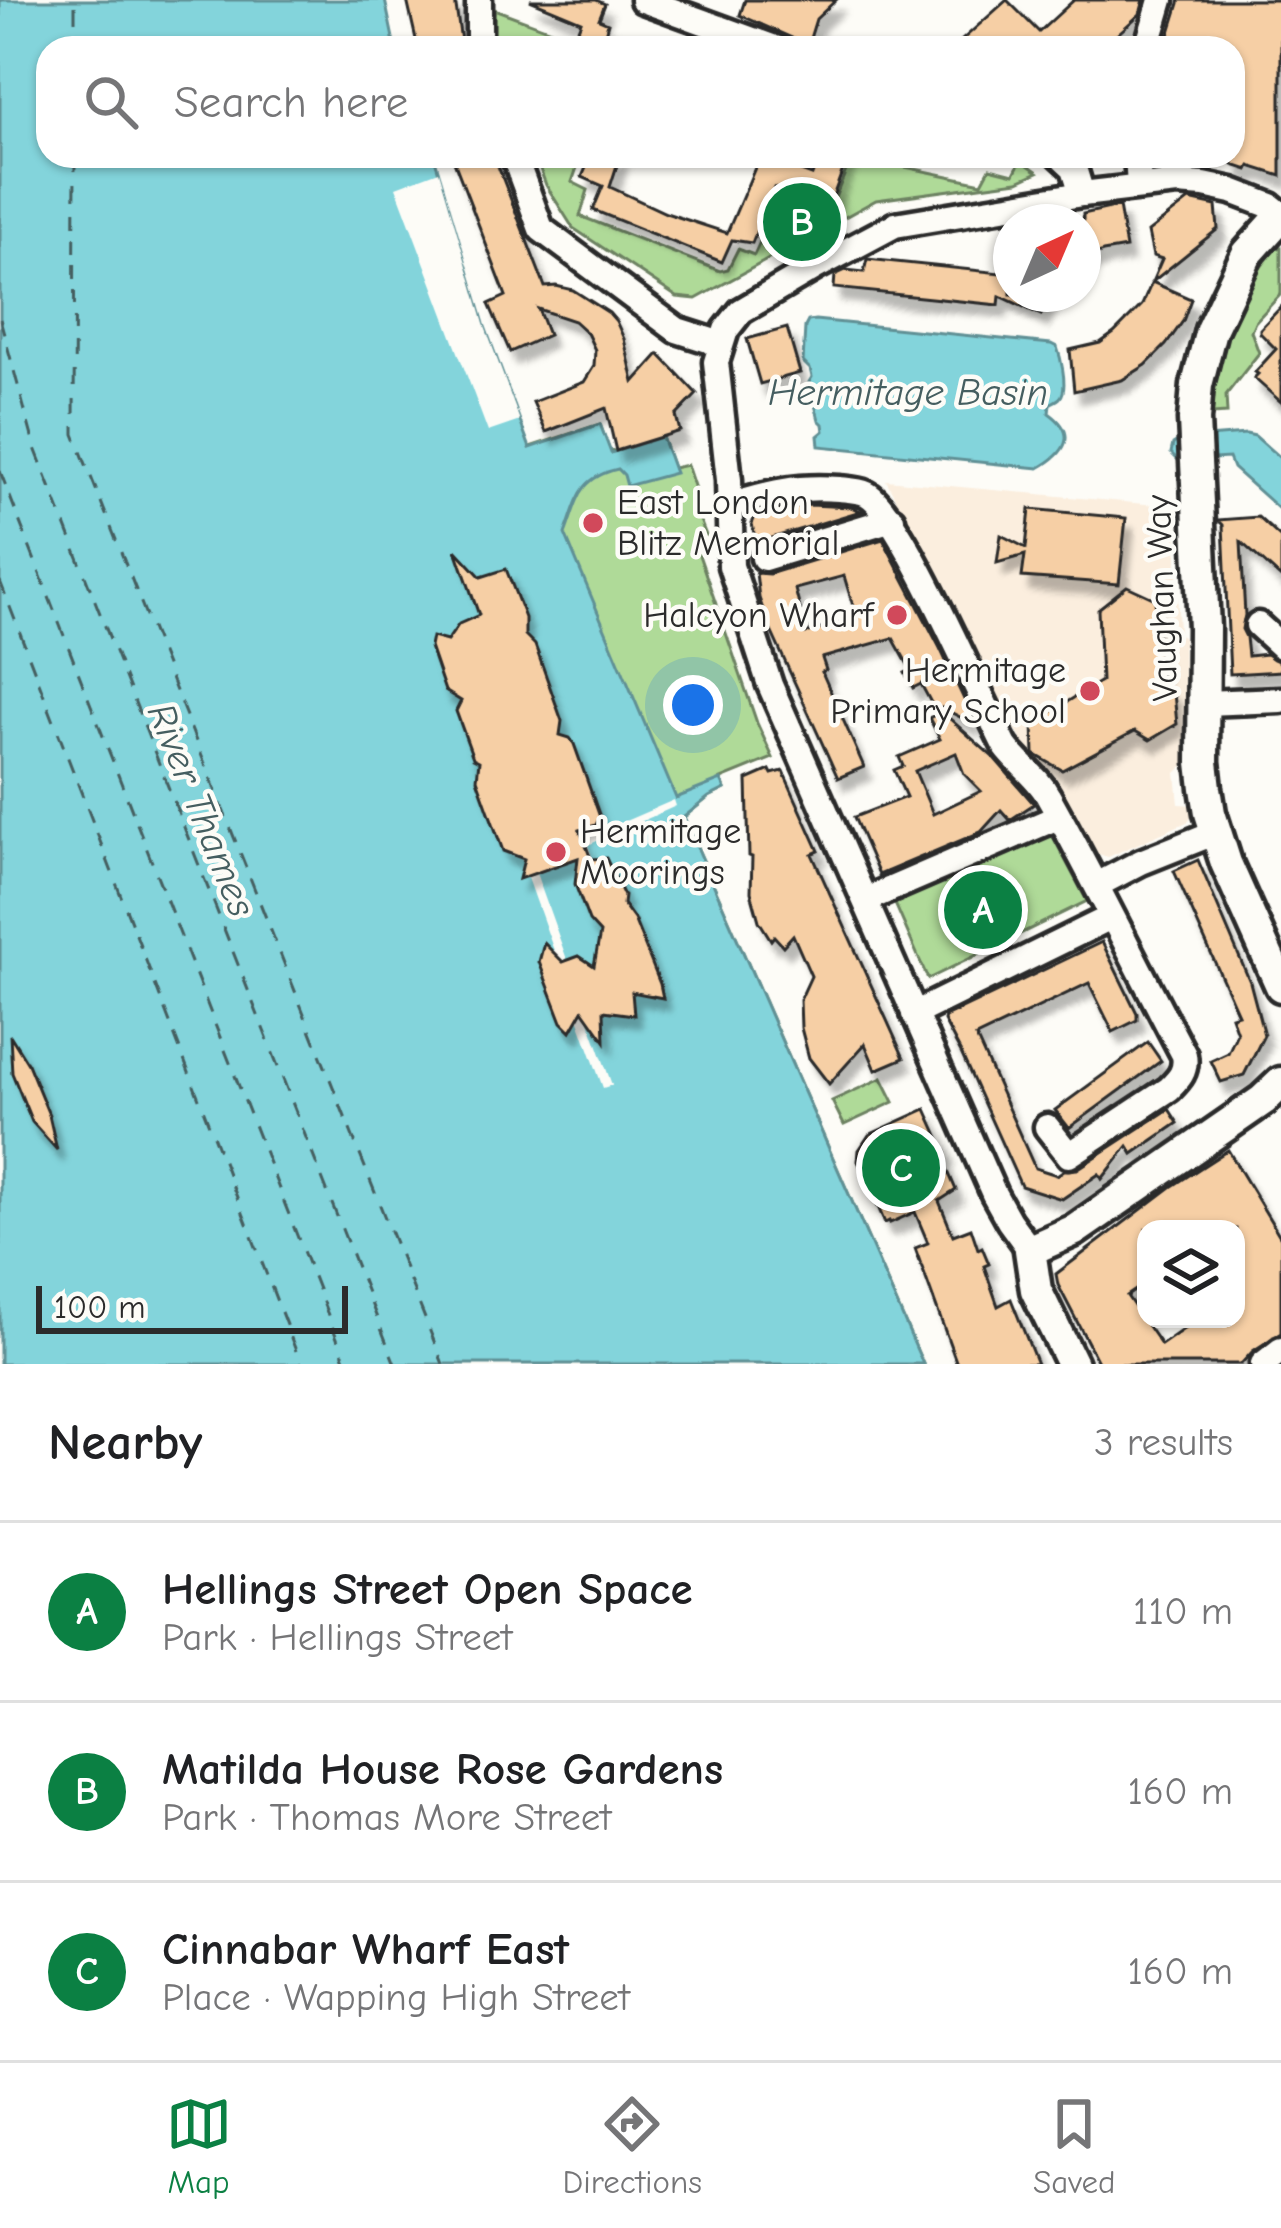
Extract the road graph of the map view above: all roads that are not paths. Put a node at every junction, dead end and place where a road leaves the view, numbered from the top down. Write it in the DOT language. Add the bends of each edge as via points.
graph roads {
  1 [pos="479,0"];
  2 [pos="643,0"];
  3 [pos="1161,0"];
  4 [pos="479,36"];
  5 [pos="743,36"];
  6 [pos="1150,36"];
  7 [pos="518,168"];
  8 [pos="1074,168"];
  9 [pos="1138,168"];
  10 [pos="1139,186"];
  11 [pos="1082,194"];
  12 [pos="1281,215"];
  13 [pos="721,344"];
  14 [pos="730,505"];
  15 [pos="892,519"];
  16 [pos="764,558"];
  17 [pos="1258,625"];
  18 [pos="1281,646"];
  19 [pos="1281,700"];
  20 [pos="1204,703"];
  21 [pos="1058,817"];
  22 [pos="1216,832"];
  23 [pos="1097,885"];
  24 [pos="877,895"];
  25 [pos="1111,917"];
  26 [pos="1281,986"];
  27 [pos="914,1014"];
  28 [pos="1281,1083"];
  29 [pos="1047,1127"];
  30 [pos="1030,1250"];
  31 [pos="1281,1350"];
  32 [pos="1072,1364"];
  33 [pos="1263,1364"];
  1 -- 4 [label="street"];
  2 -- 5 [label="street"];
  3 -- 6 [label="street"];
  7 -- 13 [label="street" via="541,229 668,325"];
  8 -- 11 [label="street"];
  9 -- 10 [label="street"];
  10 -- 11 [label="street"];
  10 -- 12 [label="street" via="1204,184"];
  11 -- 13 [label="street" via="896,225 741,311"];
  12 -- 20 [label="street, Vaughan Way" via="1247,254 1211,330 1197,385"];
  13 -- 14 [label="street" via="716,375"];
  14 -- 15 [label="street" via="795,487 854,490"];
  14 -- 27 [label="street" via="731,566 754,644"];
  15 -- 16 [label="street"];
  15 -- 21 [label="street" via="1005,746 1046,790"];
  17 -- 18 [label="street"];
  19 -- 20 [label="street"];
  20 -- 22 [label="street, Vaughan Way"];
  21 -- 23 [label="street"];
  21 -- 24 [label="street"];
  22 -- 23 [label="street"];
  22 -- 26 [label="street, Vaughan Way"];
  23 -- 25 [label="street"];
  25 -- 27 [label="street"];
  25 -- 29 [label="street" via="1186,1065 1169,1090 1069,1155"];
  27 -- 30 [label="street" via="994,1194"];
  28 -- 30 [label="street" via="1076,1230"];
  30 -- 32 [label="street" via="1036,1290"];
  31 -- 33 [label="street"];
}
